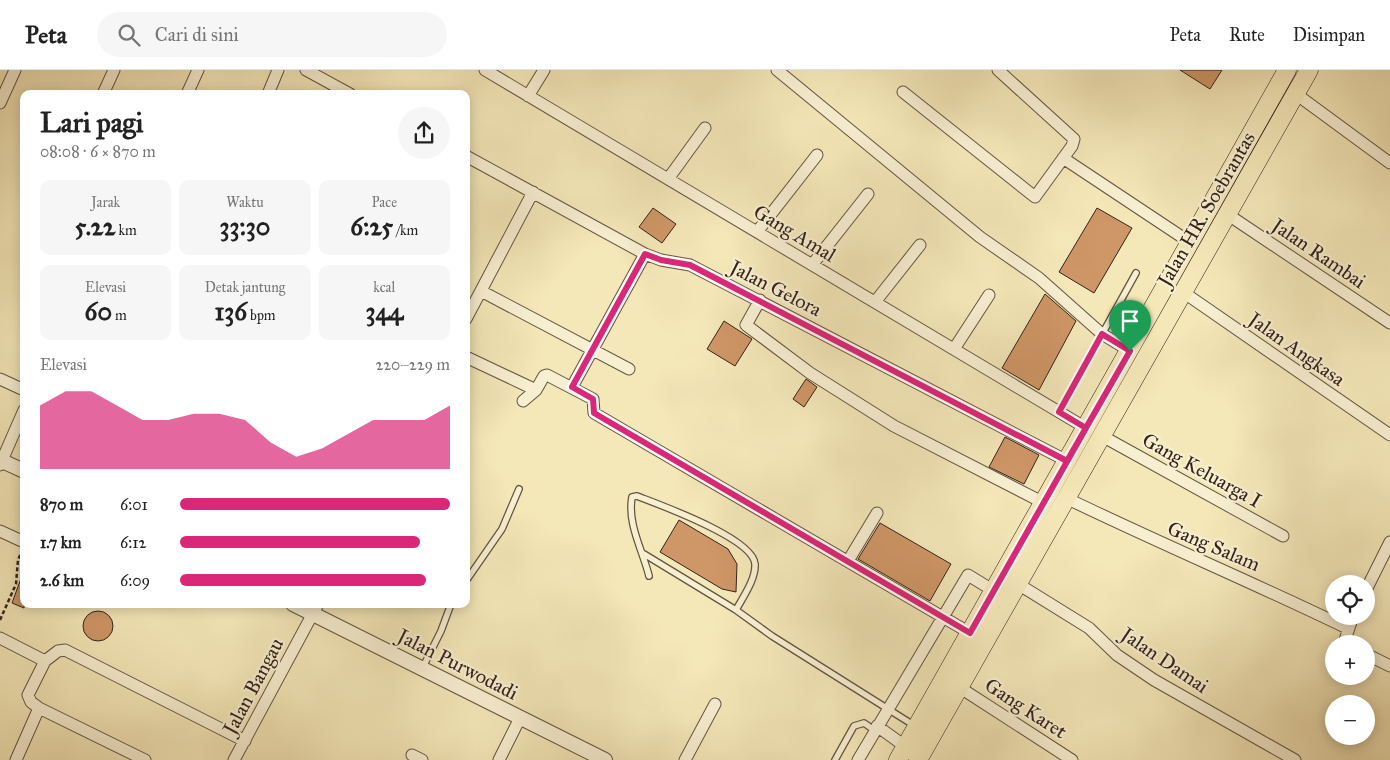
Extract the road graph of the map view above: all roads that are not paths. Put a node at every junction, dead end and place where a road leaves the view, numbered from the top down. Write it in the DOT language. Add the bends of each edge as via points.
graph roads {
  1 [pos="15,70"];
  2 [pos="114,70"];
  3 [pos="198,70"];
  4 [pos="278,70"];
  5 [pos="306,70"];
  6 [pos="485,70"];
  7 [pos="544,70"];
  8 [pos="776,70"];
  9 [pos="998,70"];
  10 [pos="1288,70"];
  11 [pos="1309,70"];
  12 [pos="105,90"];
  13 [pos="188,90"];
  14 [pos="270,90"];
  15 [pos="343,90"];
  16 [pos="903,92"];
  17 [pos="1296,94"];
  18 [pos="528,96"];
  19 [pos="0,103"];
  20 [pos="705,128"];
  21 [pos="817,155"];
  22 [pos="470,158"];
  23 [pos="1063,158"];
  24 [pos="1390,164"];
  25 [pos="668,179"];
  26 [pos="533,192"];
  27 [pos="868,194"];
  28 [pos="1227,214"];
  29 [pos="757,232"];
  30 [pos="1191,243"];
  31 [pos="920,245"];
  32 [pos="645,254"];
  33 [pos="812,265"];
  34 [pos="1136,273"];
  35 [pos="481,291"];
  36 [pos="1183,292"];
  37 [pos="989,295"];
  38 [pos="760,300"];
  39 [pos="875,302"];
  40 [pos="470,312"];
  41 [pos="1390,323"];
  42 [pos="1102,334"];
  43 [pos="954,349"];
  44 [pos="594,350"];
  45 [pos="1130,351"];
  46 [pos="470,360"];
  47 [pos="629,369"];
  48 [pos="0,379"];
  49 [pos="572,387"];
  50 [pos="20,388"];
  51 [pos="536,390"];
  52 [pos="523,401"];
  53 [pos="1059,412"];
  54 [pos="20,419"];
  55 [pos="1086,428"];
  56 [pos="1102,436"];
  57 [pos="1390,436"];
  58 [pos="1067,461"];
  59 [pos="0,462"];
  60 [pos="20,470"];
  61 [pos="519,490"];
  62 [pos="1066,498"];
  63 [pos="1044,503"];
  64 [pos="877,513"];
  65 [pos="0,531"];
  66 [pos="1283,536"];
  67 [pos="20,540"];
  68 [pos="1390,542"];
  69 [pos="644,554"];
  70 [pos="848,562"];
  71 [pos="470,575"];
  72 [pos="1374,575"];
  73 [pos="649,576"];
  74 [pos="1018,584"];
  75 [pos="994,591"];
  76 [pos="450,608"];
  77 [pos="316,609"];
  78 [pos="736,610"];
  79 [pos="944,618"];
  80 [pos="1348,625"];
  81 [pos="1347,628"];
  82 [pos="970,633"];
  83 [pos="1346,635"];
  84 [pos="0,638"];
  85 [pos="1375,658"];
  86 [pos="45,661"];
  87 [pos="1390,666"];
  88 [pos="422,669"];
  89 [pos="959,688"];
  90 [pos="715,704"];
  91 [pos="39,708"];
  92 [pos="887,710"];
  93 [pos="520,718"];
  94 [pos="916,727"];
  95 [pos="876,728"];
  96 [pos="245,741"];
  97 [pos="902,753"];
  98 [pos="16,760"];
  99 [pos="145,760"];
  100 [pos="234,760"];
  101 [pos="499,760"];
  102 [pos="605,760"];
  103 [pos="684,760"];
  104 [pos="835,760"];
  105 [pos="858,760"];
  106 [pos="918,760"];
  107 [pos="1072,760"];
  108 [pos="1295,760"];
  1 -- 19 [label="street"];
  2 -- 12 [label="street"];
  3 -- 13 [label="street"];
  4 -- 14 [label="street"];
  5 -- 15 [label="street"];
  6 -- 18 [label="street, Gang Amal"];
  7 -- 18 [label="street"];
  8 -- 42 [label="street" via="980,237 1039,278"];
  9 -- 23 [label="street" via="1074,139"];
  10 -- 30 [label="main road, Jalan HR. Soebrantas"];
  11 -- 17 [label="main road, Jalan HR. Soebrantas"];
  16 -- 23 [label="street" via="1032,197 1037,196"];
  17 -- 24 [label="street"];
  17 -- 28 [label="main road, Jalan HR. Soebrantas"];
  18 -- 25 [label="street, Gang Amal"];
  20 -- 25 [label="street"];
  21 -- 29 [label="street"];
  22 -- 26 [label="street, Jalan Gelora"];
  23 -- 30 [label="street"];
  25 -- 29 [label="street, Gang Amal"];
  26 -- 32 [label="street, Jalan Gelora"];
  26 -- 35 [label="street"];
  27 -- 33 [label="street"];
  28 -- 36 [label="main road, Jalan HR. Soebrantas"];
  28 -- 41 [label="street, Jalan Rambai"];
  29 -- 33 [label="street, Gang Amal"];
  30 -- 45 [label="main road, Jalan HR. Soebrantas"];
  31 -- 39 [label="street"];
  32 -- 38 [label="street, Jalan Gelora" via="690,265"];
  32 -- 44 [label="street"];
  33 -- 39 [label="street, Gang Amal"];
  34 -- 42 [label="lane"];
  35 -- 40 [label="street"];
  35 -- 44 [label="street"];
  36 -- 56 [label="main road, Jalan HR. Soebrantas"];
  36 -- 57 [label="street, Jalan Angkasa"];
  37 -- 43 [label="street"];
  38 -- 58 [label="street, Jalan Gelora"];
  38 -- 63 [label="street" via="746,325 810,373 894,426"];
  39 -- 43 [label="street, Gang Amal"];
  42 -- 45 [label="street"];
  42 -- 53 [label="lane"];
  43 -- 53 [label="street, Gang Amal"];
  44 -- 47 [label="street"];
  44 -- 49 [label="street"];
  45 -- 55 [label="main road, Jalan HR. Soebrantas"];
  46 -- 51 [label="street"];
  48 -- 50 [label="street"];
  49 -- 51 [label="street" via="547,375"];
  49 -- 70 [label="street" via="593,399 594,413"];
  51 -- 52 [label="street"];
  53 -- 55 [label="street, Gang Amal"];
  54 -- 59 [label="street"];
  55 -- 58 [label="main road, Jalan HR. Soebrantas"];
  56 -- 62 [label="main road, Jalan HR. Soebrantas"];
  56 -- 66 [label="street, Gang Keluarga I"];
  58 -- 63 [label="main road, Jalan HR. Soebrantas"];
  59 -- 60 [label="street"];
  61 -- 71 [label="lane" via="502,529"];
  62 -- 74 [label="main road, Jalan HR. Soebrantas"];
  62 -- 81 [label="street, Gang Salam" via="1154,541 1245,578"];
  63 -- 75 [label="main road, Jalan HR. Soebrantas"];
  64 -- 70 [label="street"];
  65 -- 67 [label="street"];
  68 -- 72 [label="street"];
  69 -- 73 [label="lane"];
  69 -- 78 [label="lane"];
  69 -- 78 [label="lane" via="633,527 632,498 637,496 700,520 748,551 755,564 752,579"];
  70 -- 79 [label="street"];
  74 -- 89 [label="main road, Jalan HR. Soebrantas"];
  74 -- 108 [label="street, Jalan Damai" via="1089,628 1117,655 1154,680"];
  75 -- 79 [label="street" via="968,575"];
  75 -- 82 [label="main road, Jalan HR. Soebrantas"];
  76 -- 88 [label="lane"];
  77 -- 88 [label="street, Jalan Purwodadi"];
  77 -- 96 [label="street, Jalan Bangau"];
  78 -- 92 [label="lane"];
  79 -- 82 [label="street"];
  79 -- 92 [label="street"];
  80 -- 81 [label="street"];
  81 -- 83 [label="street"];
  82 -- 94 [label="main road, Jalan HR. Soebrantas"];
  84 -- 86 [label="street"];
  85 -- 87 [label="street"];
  86 -- 91 [label="street" via="28,696"];
  86 -- 96 [label="street" via="65,650"];
  88 -- 93 [label="street, Jalan Purwodadi"];
  89 -- 106 [label="main road, Jalan HR. Soebrantas"];
  89 -- 107 [label="street, Gang Karet"];
  90 -- 103 [label="street"];
  91 -- 98 [label="street"];
  91 -- 99 [label="street"];
  92 -- 94 [label="lane"];
  92 -- 95 [label="street"];
  93 -- 101 [label="street"];
  93 -- 102 [label="street, Jalan Purwodadi"];
  94 -- 97 [label="main road, Jalan HR. Soebrantas"];
  95 -- 97 [label="street"];
  95 -- 104 [label="lane" via="864,723 854,726"];
  95 -- 105 [label="street"];
  96 -- 100 [label="street, Jalan Bangau"];
}
